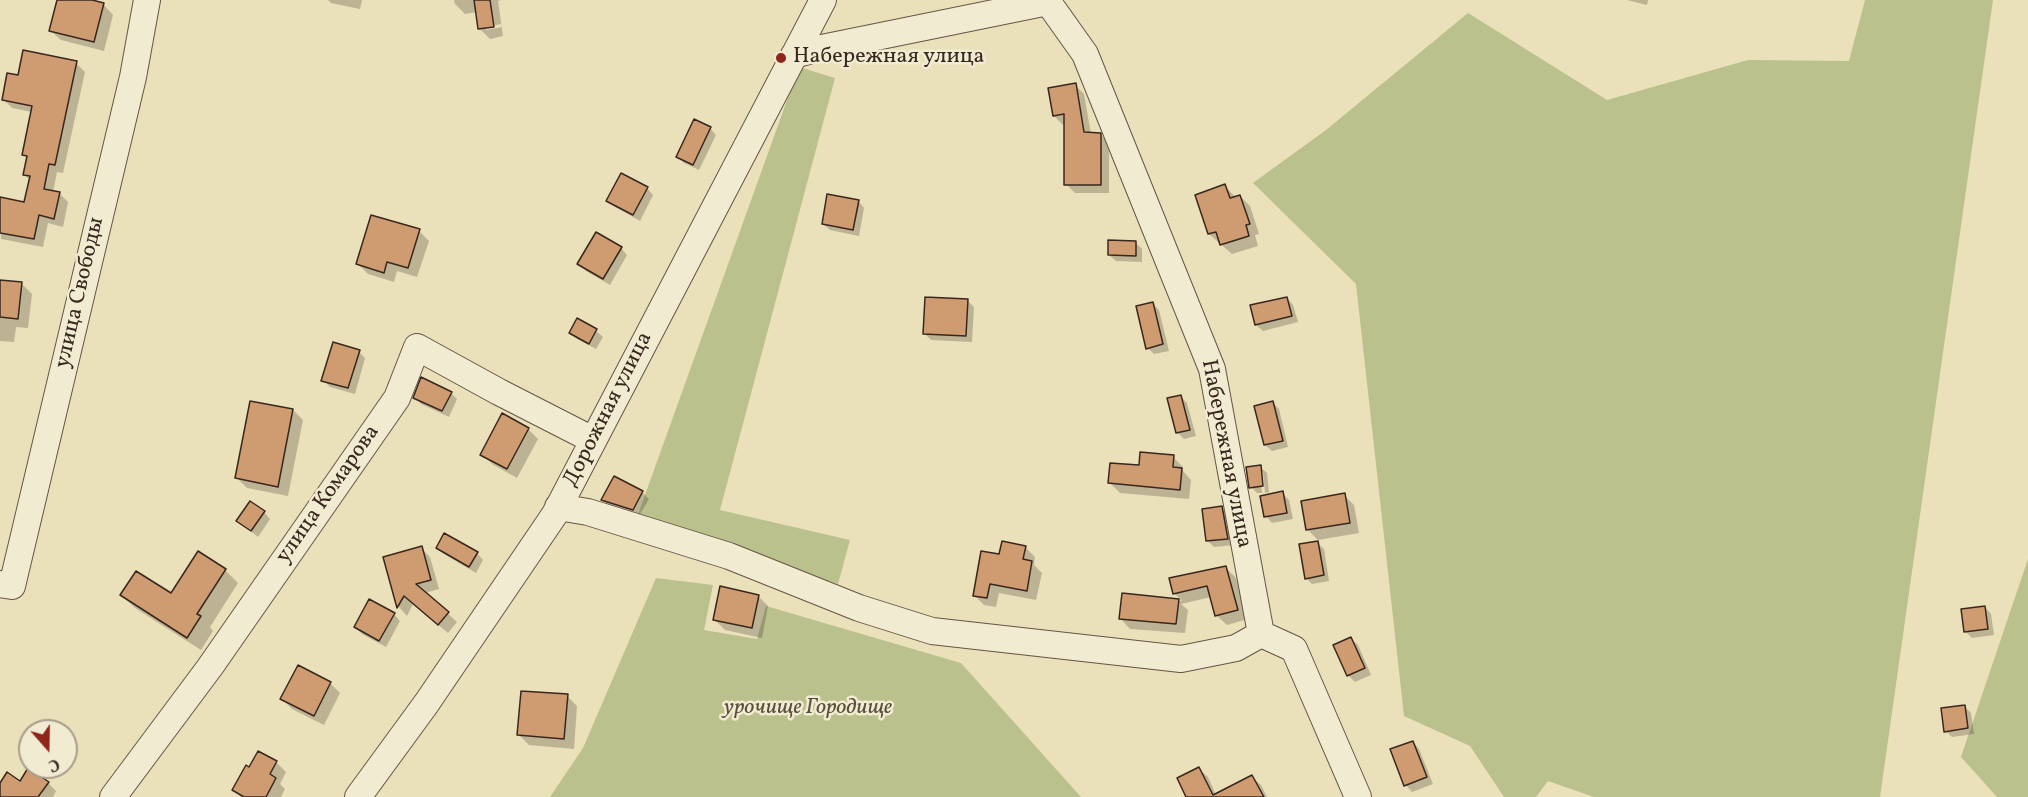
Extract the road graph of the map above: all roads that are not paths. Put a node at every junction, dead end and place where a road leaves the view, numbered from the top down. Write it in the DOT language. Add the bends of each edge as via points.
graph roads {
  1 [pos="147,0"];
  2 [pos="823,0"];
  3 [pos="1049,1"];
  4 [pos="794,56"];
  5 [pos="593,440"];
  6 [pos="558,507"];
  7 [pos="6,585"];
  8 [pos="1261,634"];
  9 [pos="113,797"];
  10 [pos="358,797"];
  11 [pos="1358,797"];
  1 -- 7 [label="street, улица Свободы" via="132,77"];
  2 -- 4 [label="street, Дорожная улица"];
  3 -- 4 [label="street, Набережная улица"];
  3 -- 8 [label="street, Набережная улица" via="1085,54 1212,369"];
  4 -- 5 [label="street, Дорожная улица"];
  5 -- 6 [label="street, Дорожная улица"];
  5 -- 9 [label="street, улица Комарова" via="417,347 397,398 210,667"];
  6 -- 8 [label="street" via="588,512 729,556 859,608 932,630 1181,659 1236,648"];
  6 -- 10 [label="street, Дорожная улица" via="426,704"];
  8 -- 11 [label="street" via="1294,649"];
}
